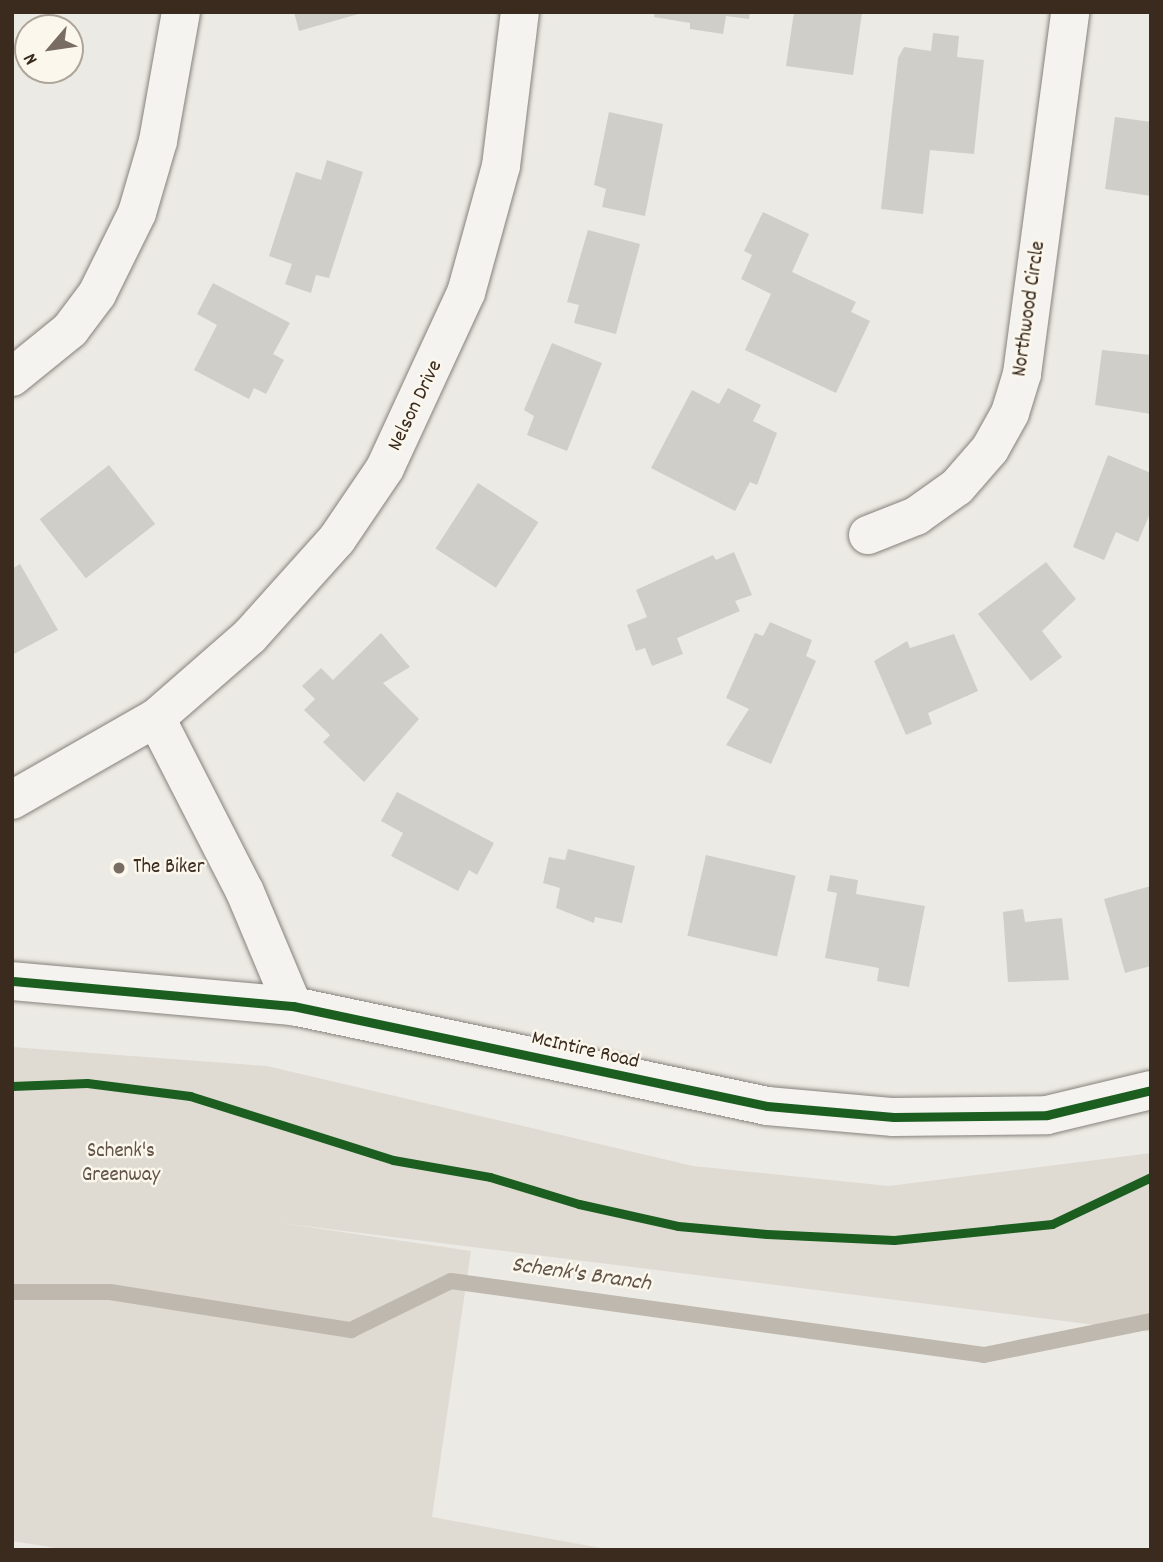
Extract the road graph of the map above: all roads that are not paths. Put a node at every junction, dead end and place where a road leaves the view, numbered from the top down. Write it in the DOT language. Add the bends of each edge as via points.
graph roads {
  1 [pos="181,12"];
  2 [pos="520,12"];
  3 [pos="1070,12"];
  4 [pos="12,377"];
  5 [pos="868,535"];
  6 [pos="156,718"];
  7 [pos="12,800"];
  8 [pos="12,981"];
  9 [pos="293,1006"];
  10 [pos="1151,1090"];
  1 -- 4 [label="street" via="158,141 137,213 97,294 69,330"];
  2 -- 6 [label="street, Nelson Drive" via="501,166 466,293 425,392 337,539 250,636"];
  3 -- 5 [label="street, Northwood Circle" via="1022,374 1010,413 957,487 916,516"];
  6 -- 7 [label="street, Nelson Drive"];
  6 -- 9 [label="street" via="245,892"];
  8 -- 9 [label="street, McIntire Road"];
  9 -- 10 [label="street, McIntire Road" via="767,1106 894,1117 1047,1115"];
}
